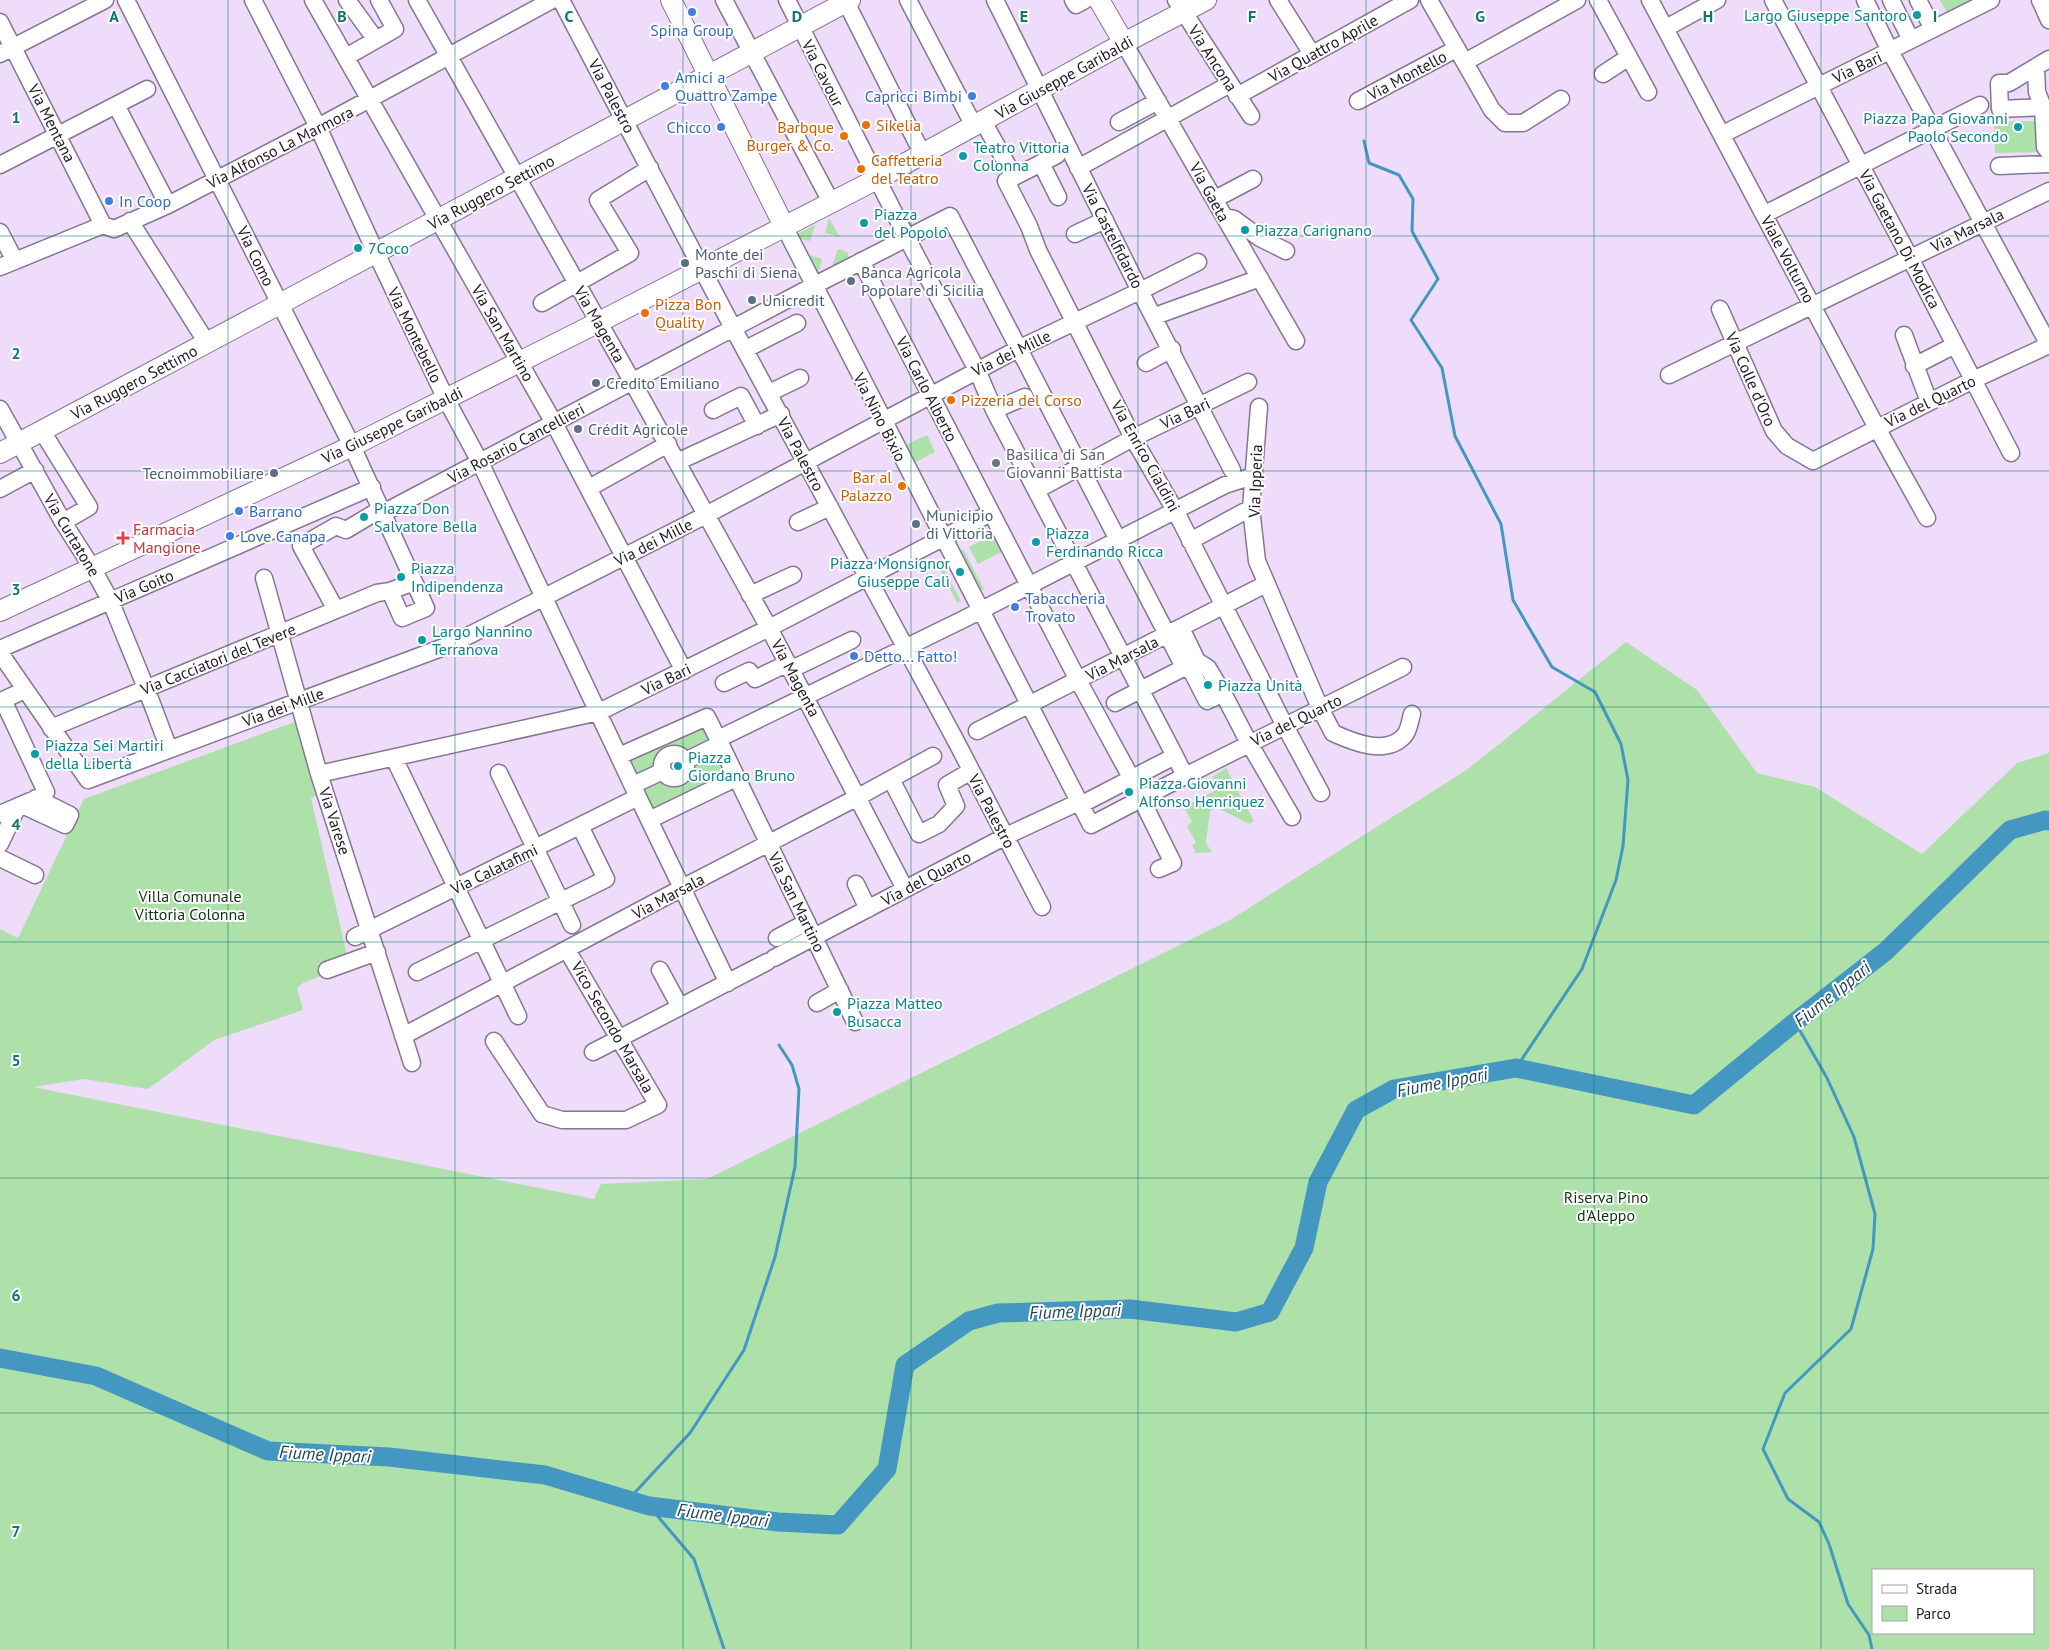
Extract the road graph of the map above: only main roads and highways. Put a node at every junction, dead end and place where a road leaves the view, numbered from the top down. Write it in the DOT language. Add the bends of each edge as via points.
graph roads {
  1 [pos="671,0"];
  2 [pos="1099,0"];
  3 [pos="1206,0"];
  4 [pos="847,1"];
  5 [pos="1180,6"];
  6 [pos="1124,43"];
  7 [pos="708,75"];
  8 [pos="781,225"];
  9 [pos="0,452"];
  10 [pos="0,611"];
  1 -- 7 [label="main road"];
  2 -- 6 [label="main road"];
  3 -- 5 [label="main road, Via Giuseppe Garibaldi"];
  4 -- 7 [label="main road, Via Ruggero Settimo"];
  5 -- 6 [label="main road, Via Giuseppe Garibaldi"];
  6 -- 8 [label="main road, Via Giuseppe Garibaldi" via="923,155"];
  7 -- 8 [label="main road"];
  7 -- 9 [label="main road, Via Ruggero Settimo"];
  8 -- 10 [label="main road, Via Giuseppe Garibaldi" via="599,322 352,446"];
}
